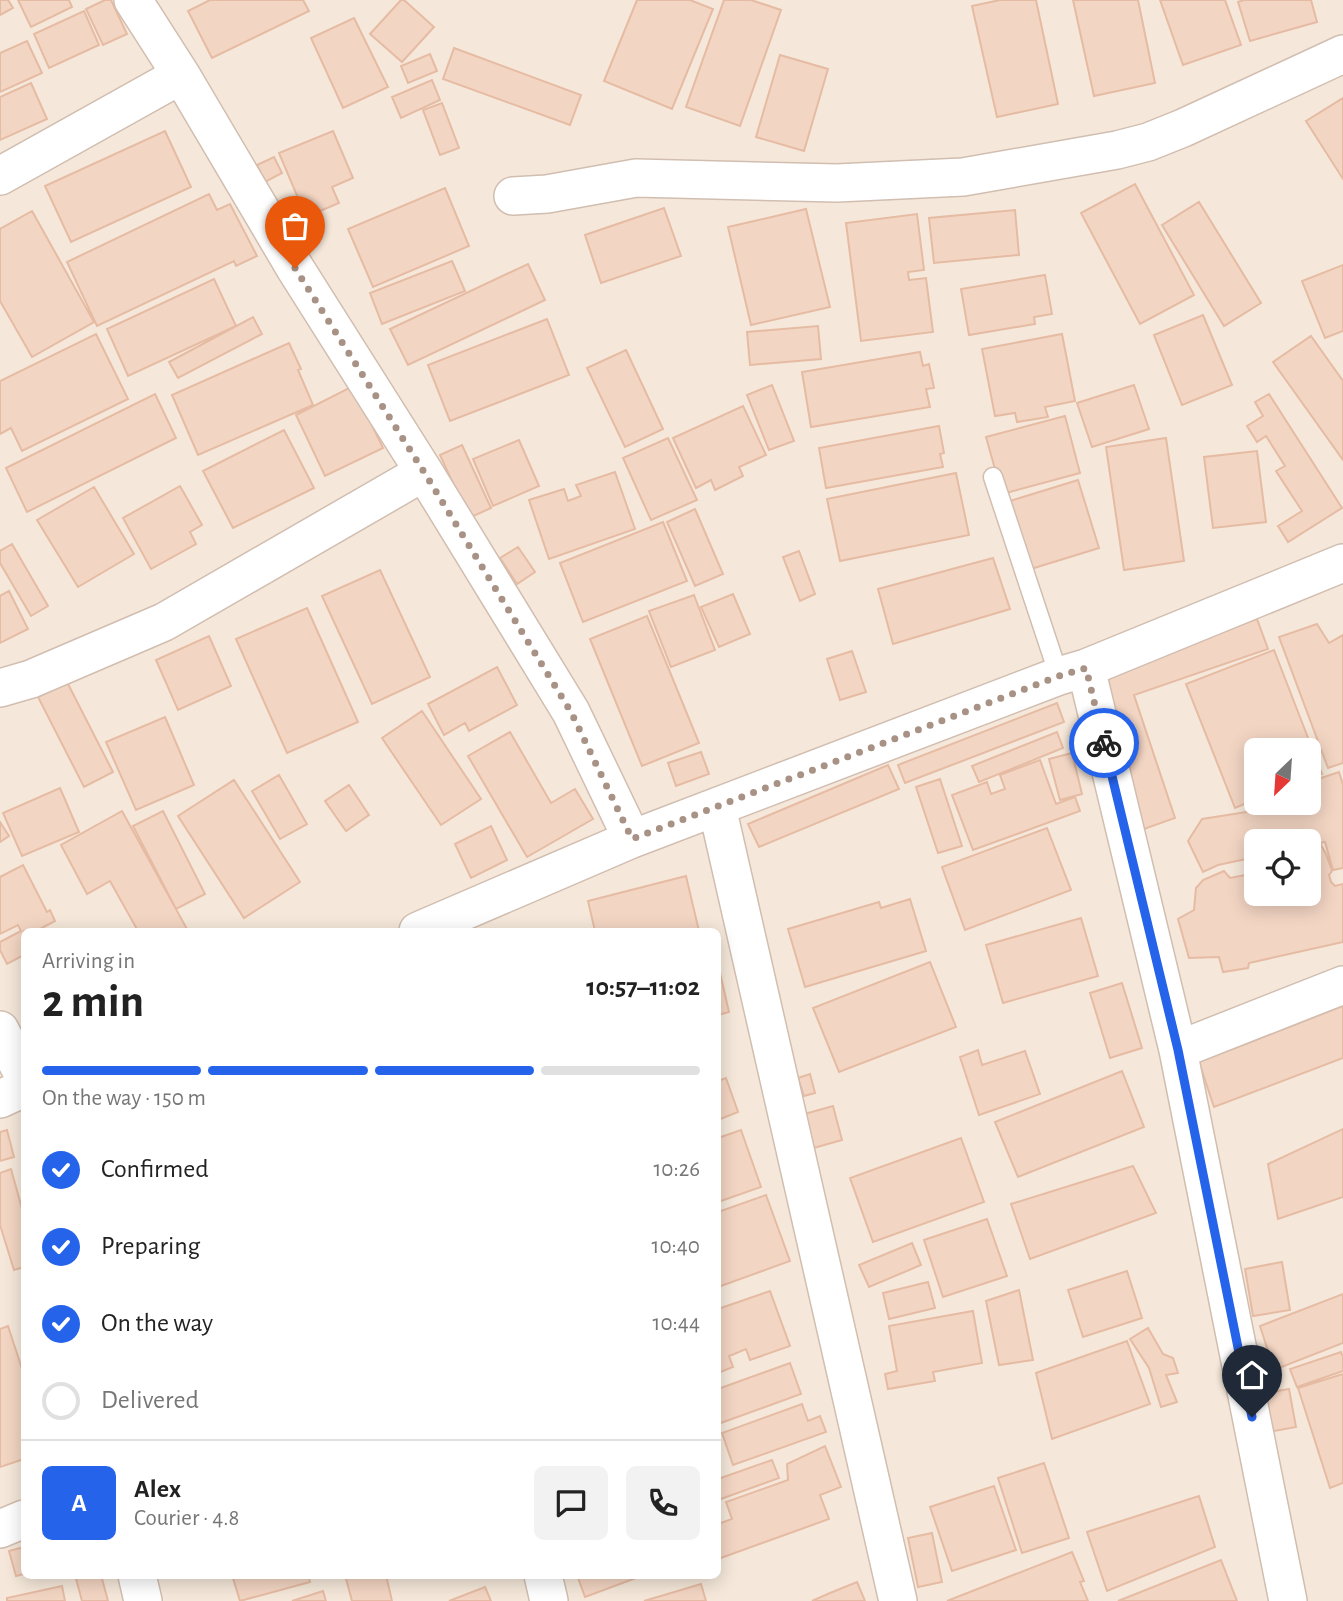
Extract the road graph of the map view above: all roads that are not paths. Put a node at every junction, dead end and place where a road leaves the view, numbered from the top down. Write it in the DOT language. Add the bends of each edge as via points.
graph roads {
  1 [pos="133,0"];
  2 [pos="1343,54"];
  3 [pos="181,75"];
  4 [pos="0,176"];
  5 [pos="513,196"];
  6 [pos="424,472"];
  7 [pos="993,477"];
  8 [pos="1343,563"];
  9 [pos="1072,672"];
  10 [pos="0,688"];
  11 [pos="717,807"];
  12 [pos="632,839"];
  13 [pos="425,928"];
  14 [pos="1343,985"];
  15 [pos="0,1030"];
  16 [pos="1178,1050"];
  17 [pos="21,1070"];
  18 [pos="21,1089"];
  19 [pos="0,1099"];
  20 [pos="21,1520"];
  21 [pos="0,1529"];
  22 [pos="138,1579"];
  23 [pos="544,1579"];
  24 [pos="143,1601"];
  25 [pos="549,1601"];
  26 [pos="898,1601"];
  27 [pos="1288,1601"];
  1 -- 3 [label="street"];
  2 -- 5 [label="street" via="1148,142 962,177 837,183 636,178"];
  3 -- 4 [label="street"];
  3 -- 6 [label="street" via="295,268"];
  6 -- 10 [label="street" via="164,622"];
  6 -- 12 [label="street" via="571,712"];
  7 -- 9 [label="lane"];
  8 -- 9 [label="street"];
  9 -- 11 [label="street"];
  9 -- 16 [label="street"];
  11 -- 12 [label="street"];
  11 -- 26 [label="street"];
  12 -- 13 [label="street"];
  14 -- 16 [label="street"];
  15 -- 17 [label="street"];
  16 -- 27 [label="street"];
  18 -- 19 [label="street"];
  20 -- 21 [label="street"];
  22 -- 24 [label="street"];
  23 -- 25 [label="street"];
}
